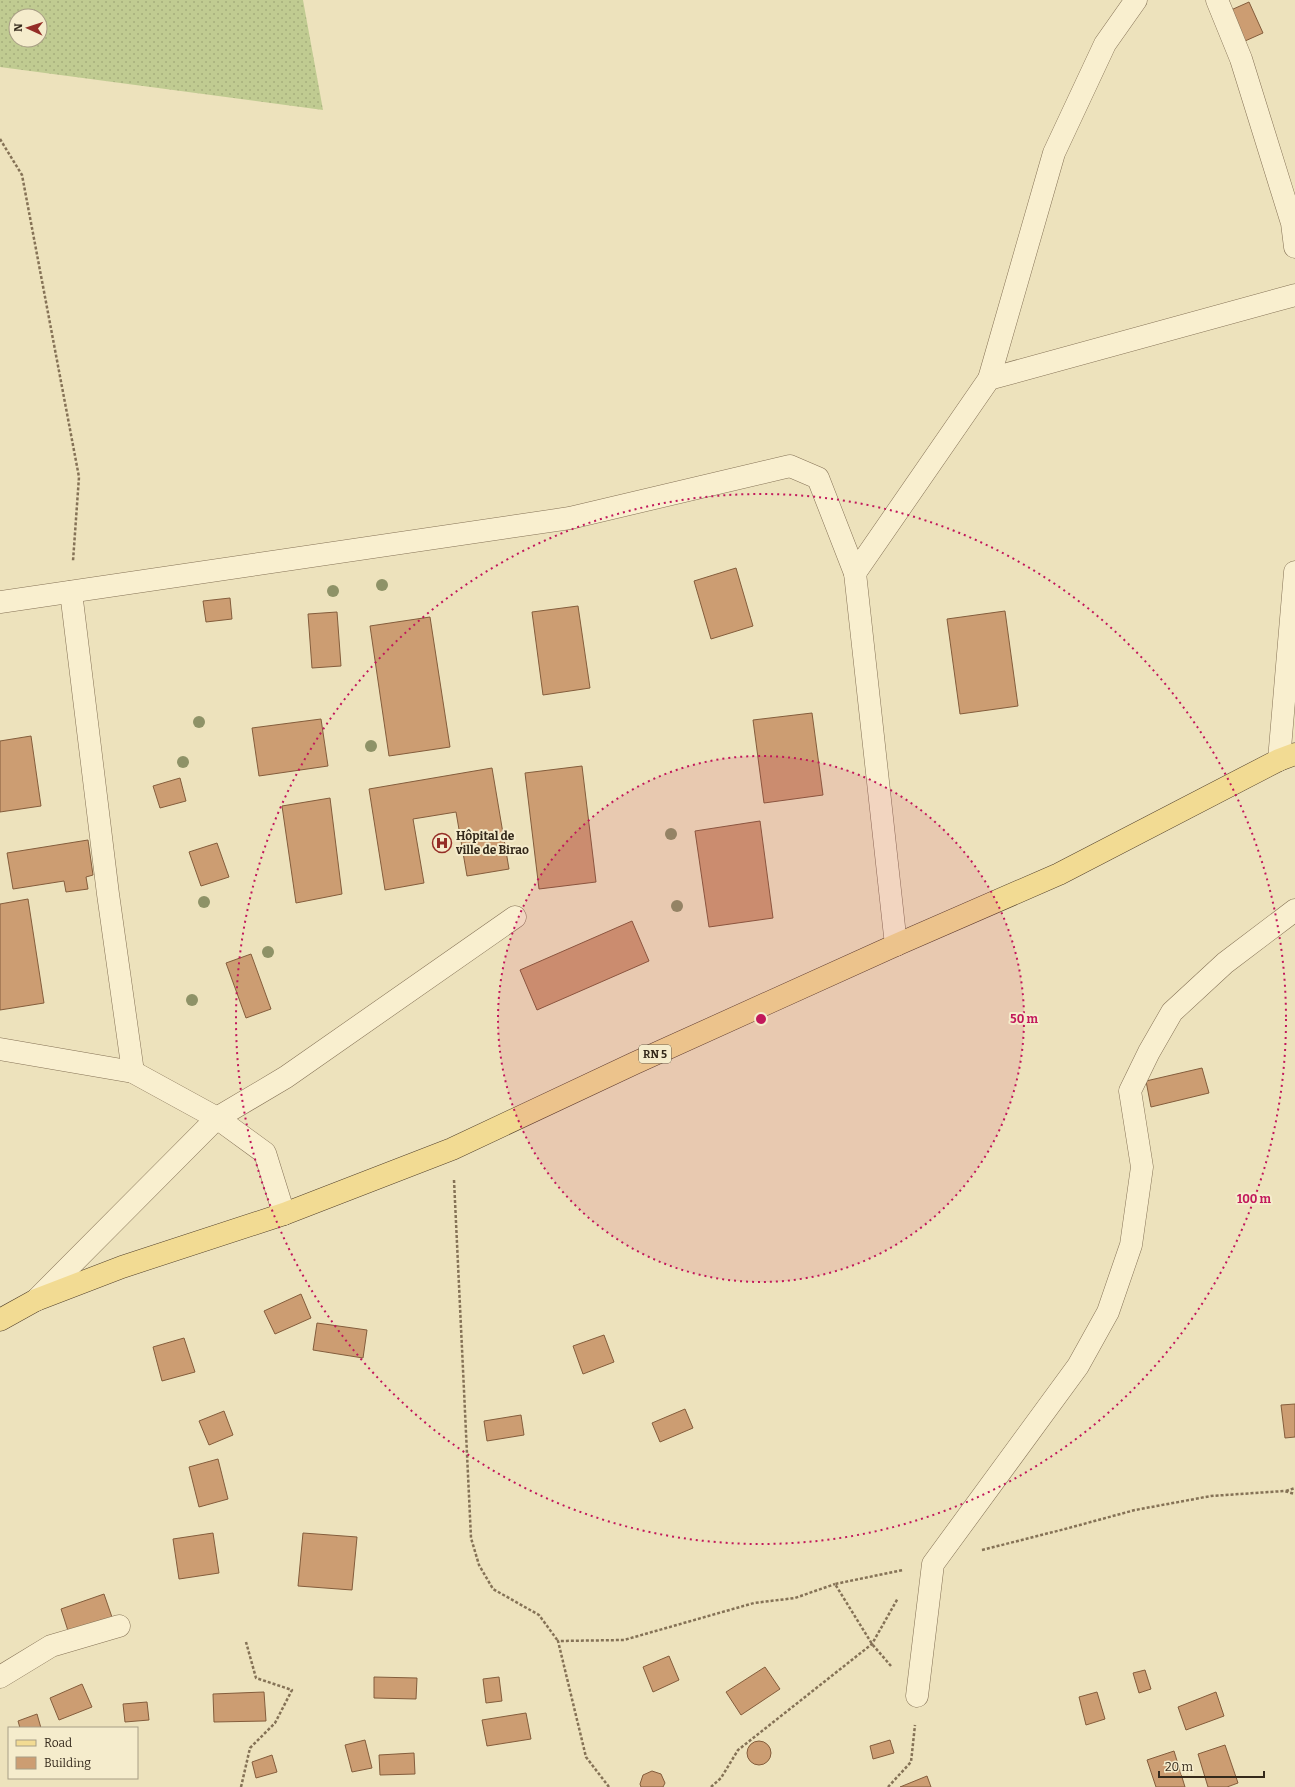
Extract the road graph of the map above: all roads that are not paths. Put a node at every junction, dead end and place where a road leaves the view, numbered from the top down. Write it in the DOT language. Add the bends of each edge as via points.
graph roads {
  1 [pos="1136,0"];
  2 [pos="1217,0"];
  3 [pos="1294,224"];
  4 [pos="1295,247"];
  5 [pos="1295,294"];
  6 [pos="989,379"];
  7 [pos="1295,572"];
  8 [pos="855,573"];
  9 [pos="71,592"];
  10 [pos="0,602"];
  11 [pos="1287,757"];
  12 [pos="1295,910"];
  13 [pos="515,918"];
  14 [pos="896,945"];
  15 [pos="0,1049"];
  16 [pos="133,1072"];
  17 [pos="217,1118"];
  18 [pos="284,1214"];
  19 [pos="36,1300"];
  20 [pos="0,1320"];
  21 [pos="119,1626"];
  22 [pos="0,1677"];
  23 [pos="918,1696"];
  1 -- 6 [label="street" via="1105,44 1054,153"];
  2 -- 3 [label="street" via="1241,59"];
  3 -- 4 [label="street"];
  5 -- 6 [label="street"];
  6 -- 8 [label="street"];
  7 -- 11 [label="street"];
  8 -- 9 [label="street" via="818,478 790,466 570,518"];
  8 -- 14 [label="street"];
  9 -- 10 [label="street"];
  9 -- 16 [label="street"];
  11 -- 14 [label="main road, RN 5" via="1060,874"];
  12 -- 23 [label="street" via="1225,963 1172,1012 1148,1052 1130,1091 1142,1167 1131,1245 1108,1312 1078,1366 933,1564"];
  13 -- 17 [label="street" via="286,1077"];
  14 -- 18 [label="main road, RN 5" via="452,1149"];
  15 -- 16 [label="street"];
  16 -- 17 [label="street"];
  17 -- 18 [label="street" via="265,1153"];
  17 -- 19 [label="street"];
  18 -- 19 [label="main road, RN 5" via="122,1267"];
  19 -- 20 [label="main road, RN 5"];
  21 -- 22 [label="street" via="51,1646"];
}
